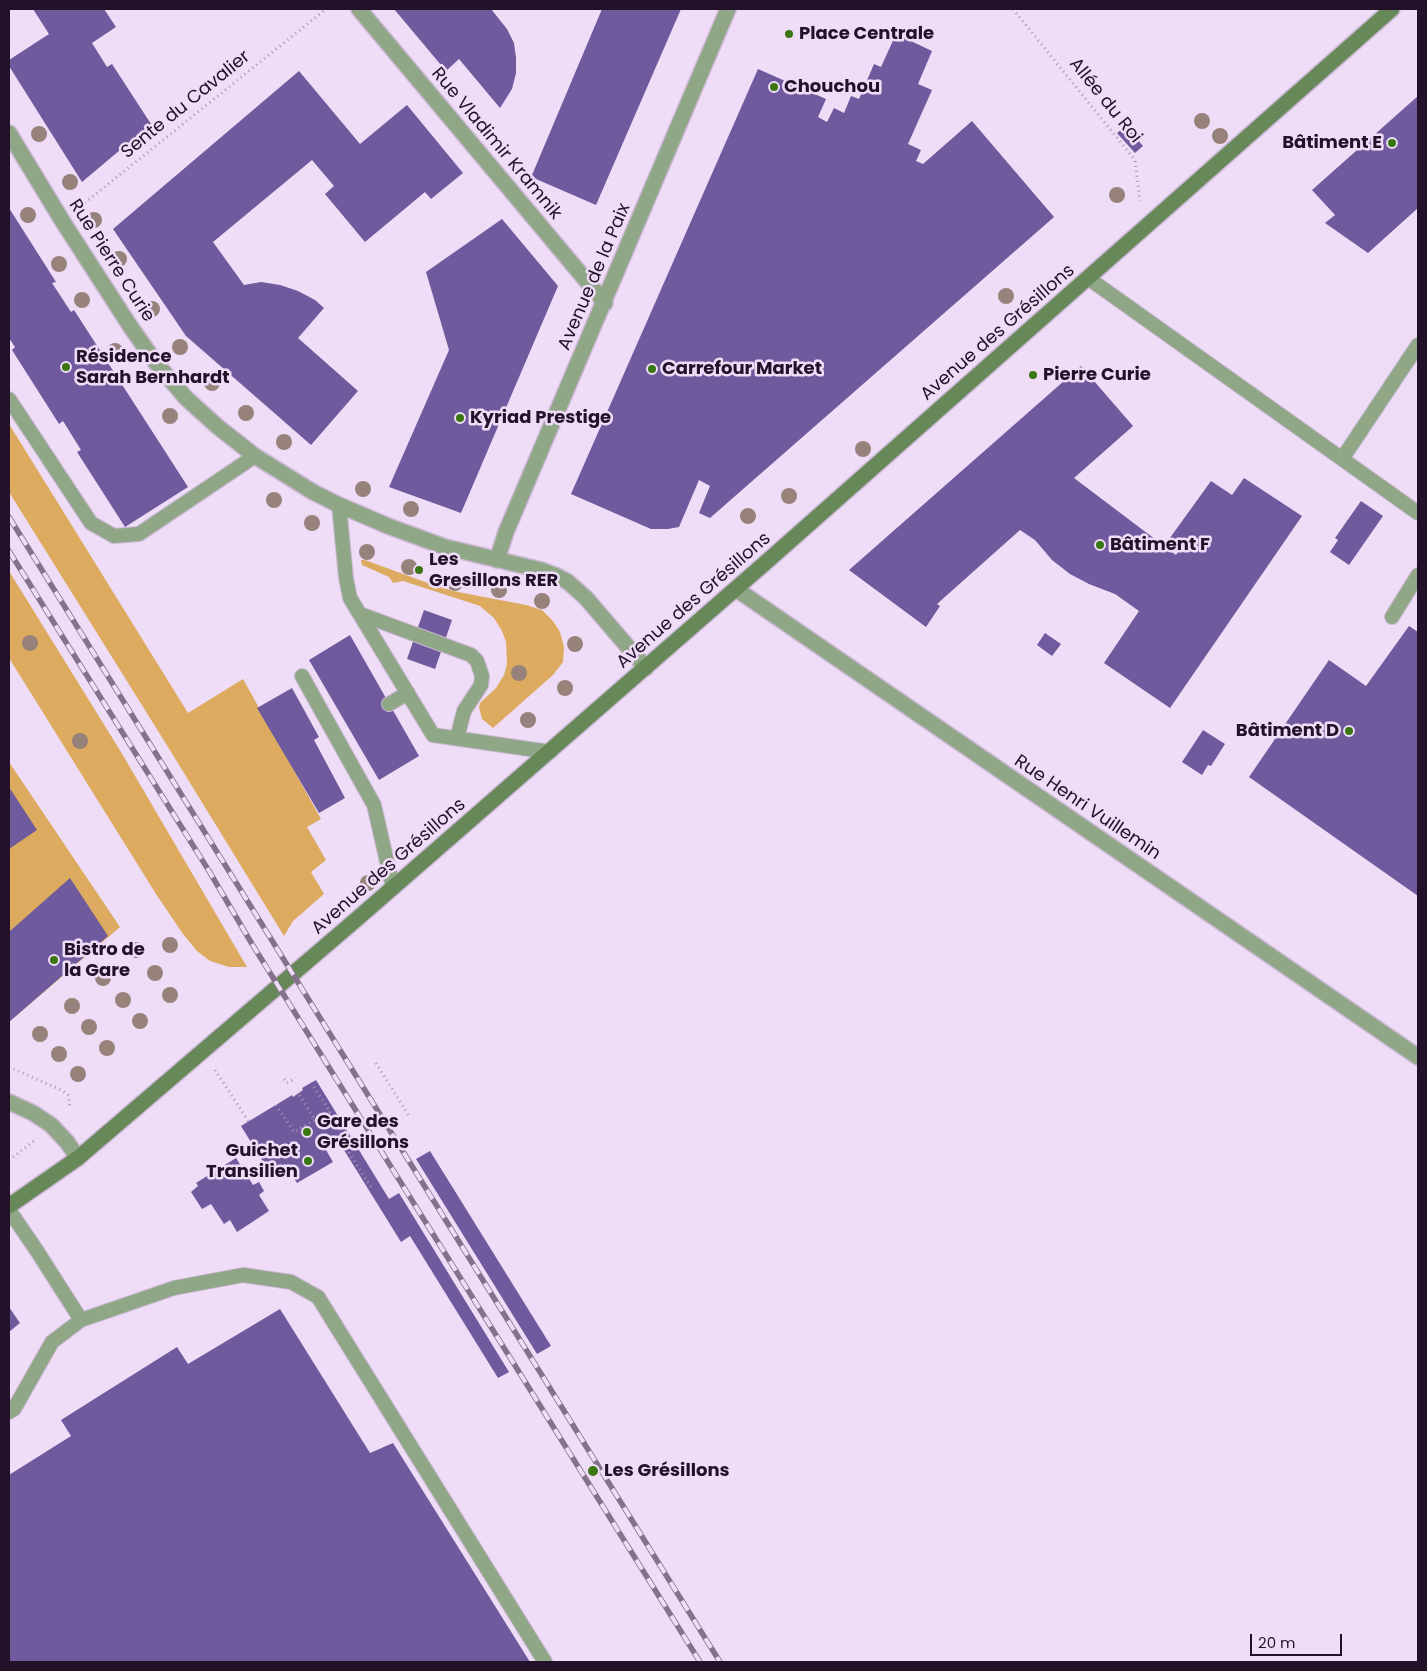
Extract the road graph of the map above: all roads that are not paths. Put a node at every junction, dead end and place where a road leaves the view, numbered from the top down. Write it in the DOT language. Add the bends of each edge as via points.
graph roads {
  1 [pos="359,9"];
  2 [pos="728,9"];
  3 [pos="1392,9"];
  4 [pos="9,133"];
  5 [pos="1088,278"];
  6 [pos="604,303"];
  7 [pos="1418,345"];
  8 [pos="9,399"];
  9 [pos="255,456"];
  10 [pos="1342,459"];
  11 [pos="339,506"];
  12 [pos="1418,513"];
  13 [pos="497,560"];
  14 [pos="1418,575"];
  15 [pos="736,590"];
  16 [pos="360,614"];
  17 [pos="1392,617"];
  18 [pos="646,668"];
  19 [pos="302,676"];
  20 [pos="408,693"];
  21 [pos="389,704"];
  22 [pos="348,727"];
  23 [pos="335,734"];
  24 [pos="457,738"];
  25 [pos="550,752"];
  26 [pos="393,888"];
  27 [pos="1418,1057"];
  28 [pos="9,1102"];
  29 [pos="78,1158"];
  30 [pos="9,1206"];
  31 [pos="9,1210"];
  32 [pos="81,1320"];
  33 [pos="9,1412"];
  34 [pos="545,1662"];
  1 -- 6 [label="street, Rue Vladimir Kramnik"];
  2 -- 6 [label="street, Avenue de la Paix"];
  3 -- 5 [label="main road, Avenue des Grésillons"];
  4 -- 9 [label="street, Rue Pierre Curie" via="156,364 186,398"];
  5 -- 10 [label="lane"];
  5 -- 15 [label="main road, Avenue des Grésillons"];
  6 -- 13 [label="street, Avenue de la Paix"];
  7 -- 10 [label="lane"];
  8 -- 9 [label="lane" via="91,523 114,536 139,534"];
  9 -- 11 [label="street, Rue Pierre Curie"];
  10 -- 12 [label="lane"];
  11 -- 13 [label="street, Rue Pierre Curie" via="445,547"];
  11 -- 16 [label="lane" via="347,589"];
  13 -- 18 [label="street, Rue Pierre Curie" via="541,570 568,582 586,598"];
  14 -- 17 [label="lane"];
  15 -- 18 [label="main road, Avenue des Grésillons"];
  15 -- 27 [label="street, Rue Henri Vuillemin"];
  16 -- 20 [label="lane"];
  16 -- 24 [label="lane" via="471,655 477,661 481,685 464,712"];
  18 -- 25 [label="main road, Avenue des Grésillons"];
  19 -- 23 [label="lane"];
  20 -- 21 [label="lane"];
  20 -- 24 [label="lane" via="433,734"];
  22 -- 23 [label="lane"];
  23 -- 26 [label="lane" via="374,805"];
  24 -- 25 [label="lane"];
  25 -- 26 [label="main road, Avenue des Grésillons"];
  26 -- 29 [label="main road, Avenue des Grésillons"];
  28 -- 29 [label="street" via="51,1126"];
  29 -- 30 [label="main road, Avenue des Grésillons"];
  31 -- 32 [label="lane"];
  32 -- 33 [label="lane" via="52,1342 14,1409"];
  32 -- 34 [label="lane" via="174,1288 244,1275 291,1282 318,1297"];
}
